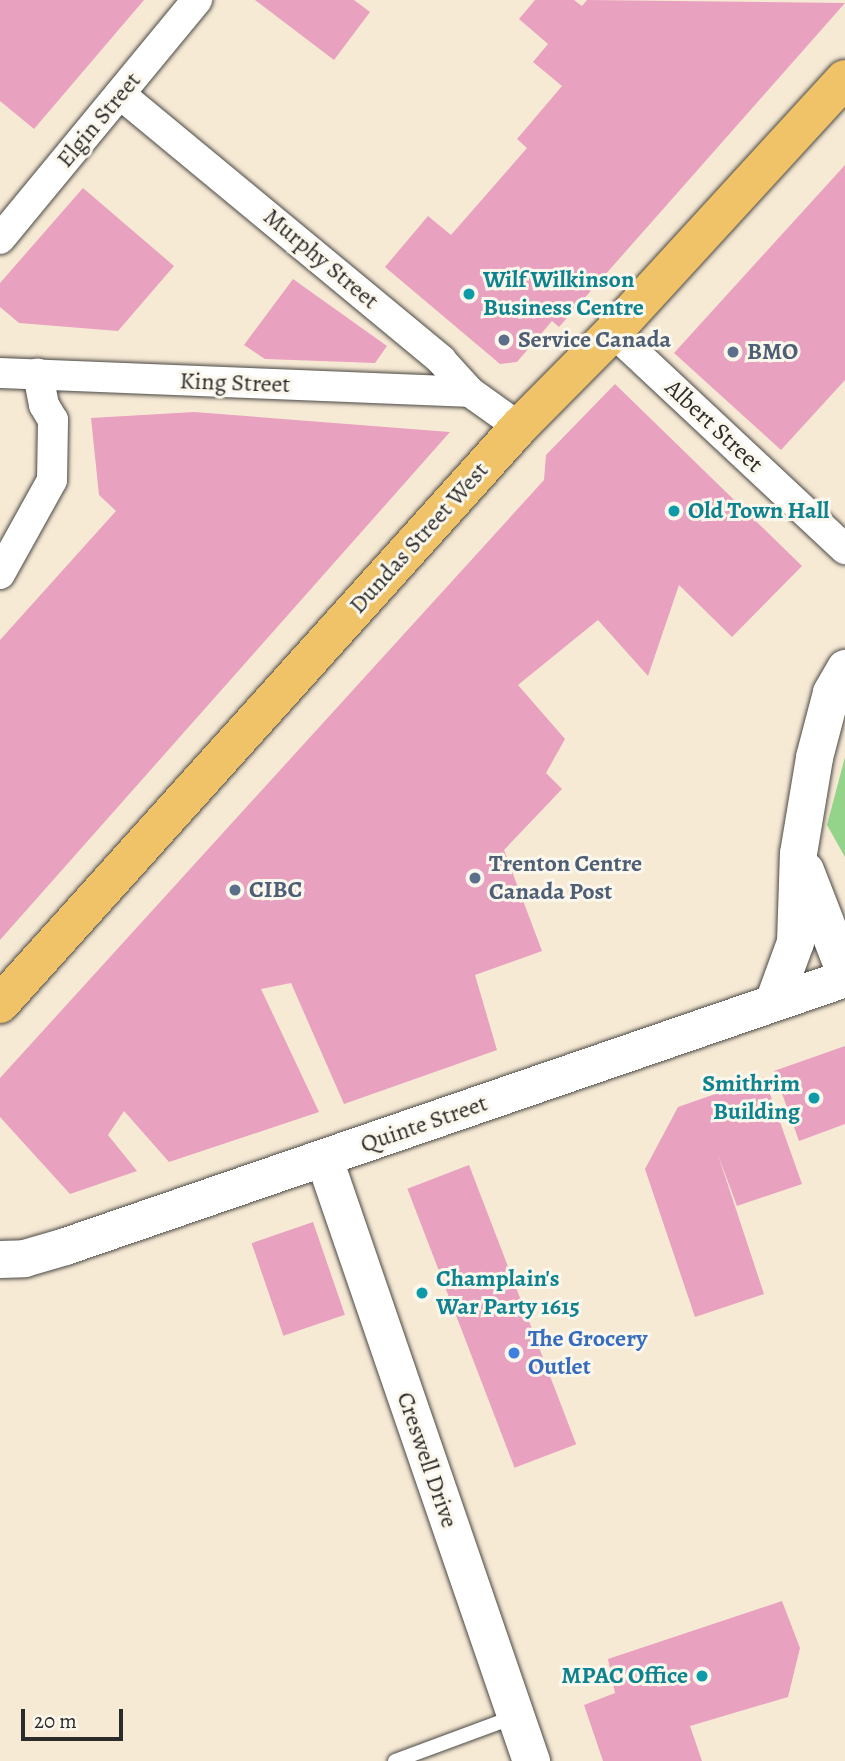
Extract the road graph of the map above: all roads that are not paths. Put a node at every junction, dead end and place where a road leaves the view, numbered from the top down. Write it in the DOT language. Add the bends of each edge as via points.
graph roads {
  1 [pos="197,0"];
  2 [pos="845,79"];
  3 [pos="121,94"];
  4 [pos="0,239"];
  5 [pos="613,332"];
  6 [pos="0,373"];
  7 [pos="38,374"];
  8 [pos="470,392"];
  9 [pos="519,427"];
  10 [pos="845,549"];
  11 [pos="0,574"];
  12 [pos="845,668"];
  13 [pos="798,853"];
  14 [pos="845,976"];
  15 [pos="773,1002"];
  16 [pos="0,1004"];
  17 [pos="324,1158"];
  18 [pos="0,1259"];
  19 [pos="516,1717"];
  20 [pos="395,1761"];
  21 [pos="531,1761"];
  1 -- 3 [label="street, Elgin Street"];
  2 -- 5 [label="main road, Dundas Street West"];
  3 -- 4 [label="street, Elgin Street"];
  3 -- 8 [label="street, Murphy Street" via="441,360"];
  5 -- 9 [label="main road, Dundas Street West"];
  5 -- 10 [label="street, Albert Street"];
  6 -- 7 [label="street, King Street"];
  7 -- 8 [label="street, King Street"];
  7 -- 11 [label="street" via="52,421 52,480"];
  8 -- 9 [label="street, Murphy Street"];
  9 -- 16 [label="main road, Dundas Street West"];
  12 -- 13 [label="street" via="831,692 814,757"];
  13 -- 14 [label="street"];
  13 -- 15 [label="street" via="796,942"];
  14 -- 15 [label="street, Quinte Street"];
  15 -- 17 [label="street, Quinte Street"];
  17 -- 18 [label="street, Quinte Street" via="65,1246 24,1258"];
  17 -- 19 [label="street, Creswell Drive"];
  19 -- 20 [label="lane"];
  19 -- 21 [label="street, Creswell Drive"];
}
